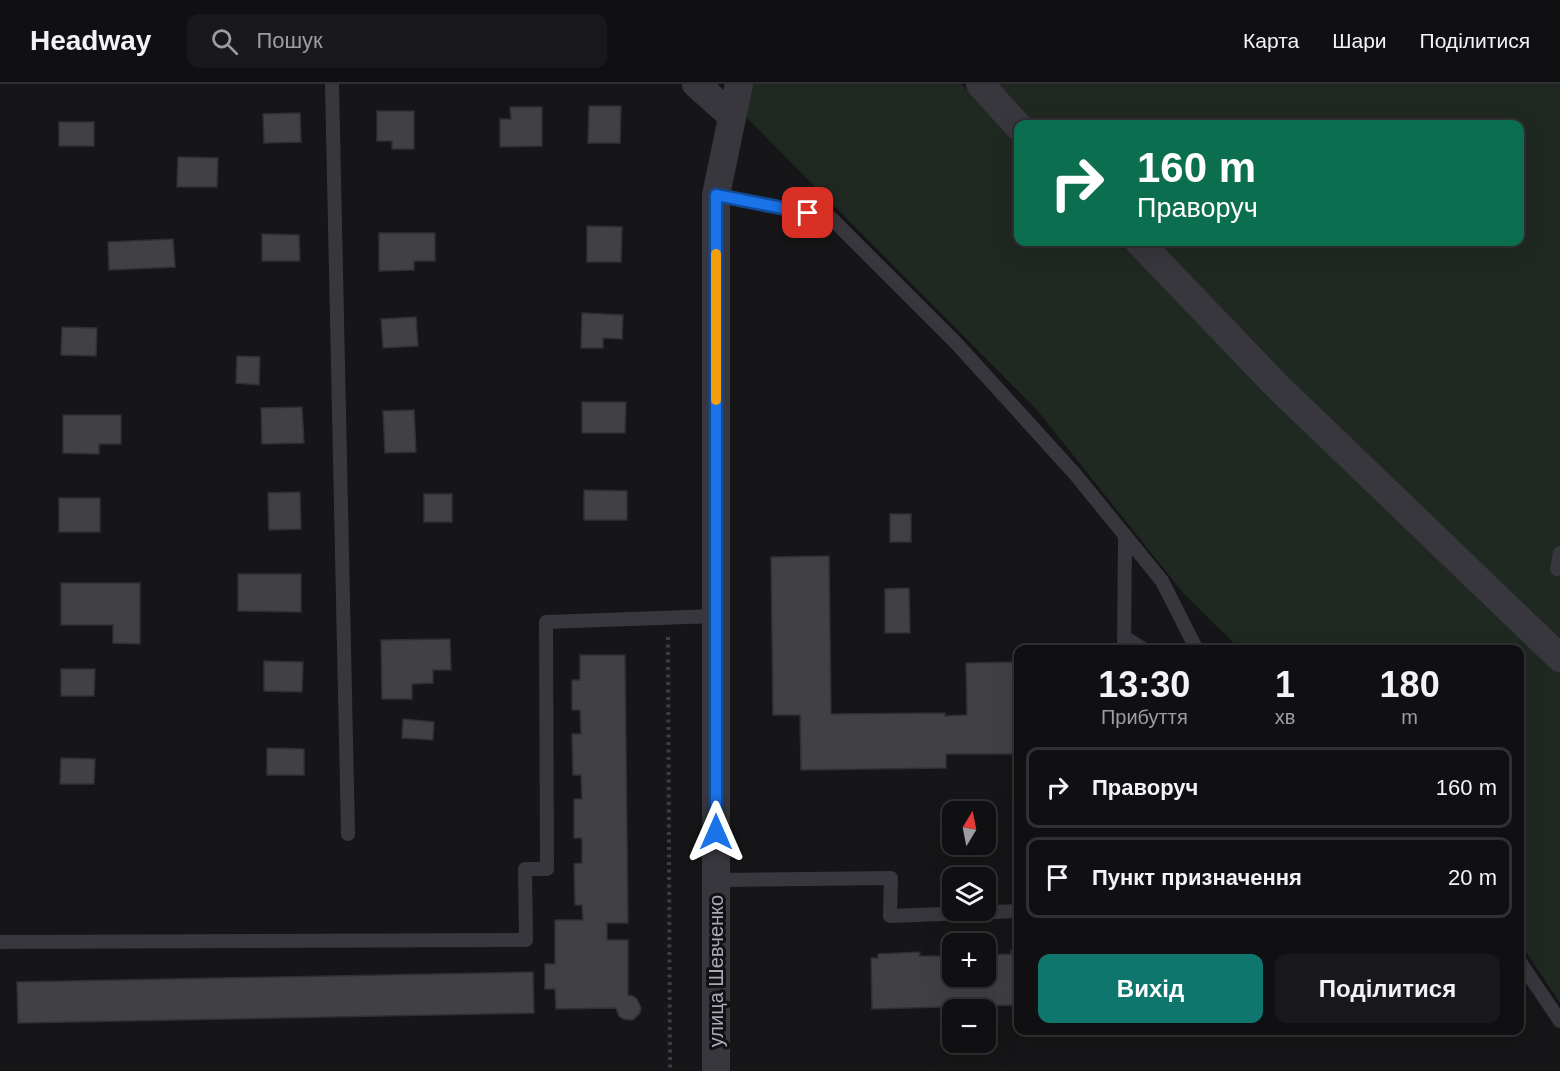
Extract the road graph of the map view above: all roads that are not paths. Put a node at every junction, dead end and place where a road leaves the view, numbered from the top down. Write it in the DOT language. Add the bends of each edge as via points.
graph roads {
  1 [pos="332,84"];
  2 [pos="696,84"];
  3 [pos="739,84"];
  4 [pos="980,84"];
  5 [pos="732,116"];
  6 [pos="1014,122"];
  7 [pos="716,195"];
  8 [pos="1143,246"];
  9 [pos="1125,535"];
  10 [pos="1560,553"];
  11 [pos="1557,568"];
  12 [pos="716,616"];
  13 [pos="1124,643"];
  14 [pos="1194,645"];
  15 [pos="1560,658"];
  16 [pos="348,834"];
  17 [pos="716,880"];
  18 [pos="1014,911"];
  19 [pos="0,942"];
  20 [pos="1524,968"];
  21 [pos="1560,1021"];
  22 [pos="716,1071"];
  1 -- 16 [label="lane"];
  2 -- 5 [label="street"];
  3 -- 5 [label="street, улица Шевченко"];
  4 -- 6 [label="street"];
  5 -- 7 [label="street, улица Шевченко"];
  7 -- 9 [label="lane" via="831,218 965,353"];
  7 -- 12 [label="street, улица Шевченко"];
  8 -- 15 [label="street" via="1276,385"];
  9 -- 13 [label="lane"];
  9 -- 14 [label="lane" via="1162,581"];
  10 -- 11 [label="lane"];
  12 -- 17 [label="street, улица Шевченко"];
  12 -- 19 [label="lane" via="546,622 546,869 525,869 526,940"];
  17 -- 18 [label="lane" via="891,878 890,916"];
  17 -- 22 [label="street, улица Шевченко"];
  20 -- 21 [label="lane"];
}
